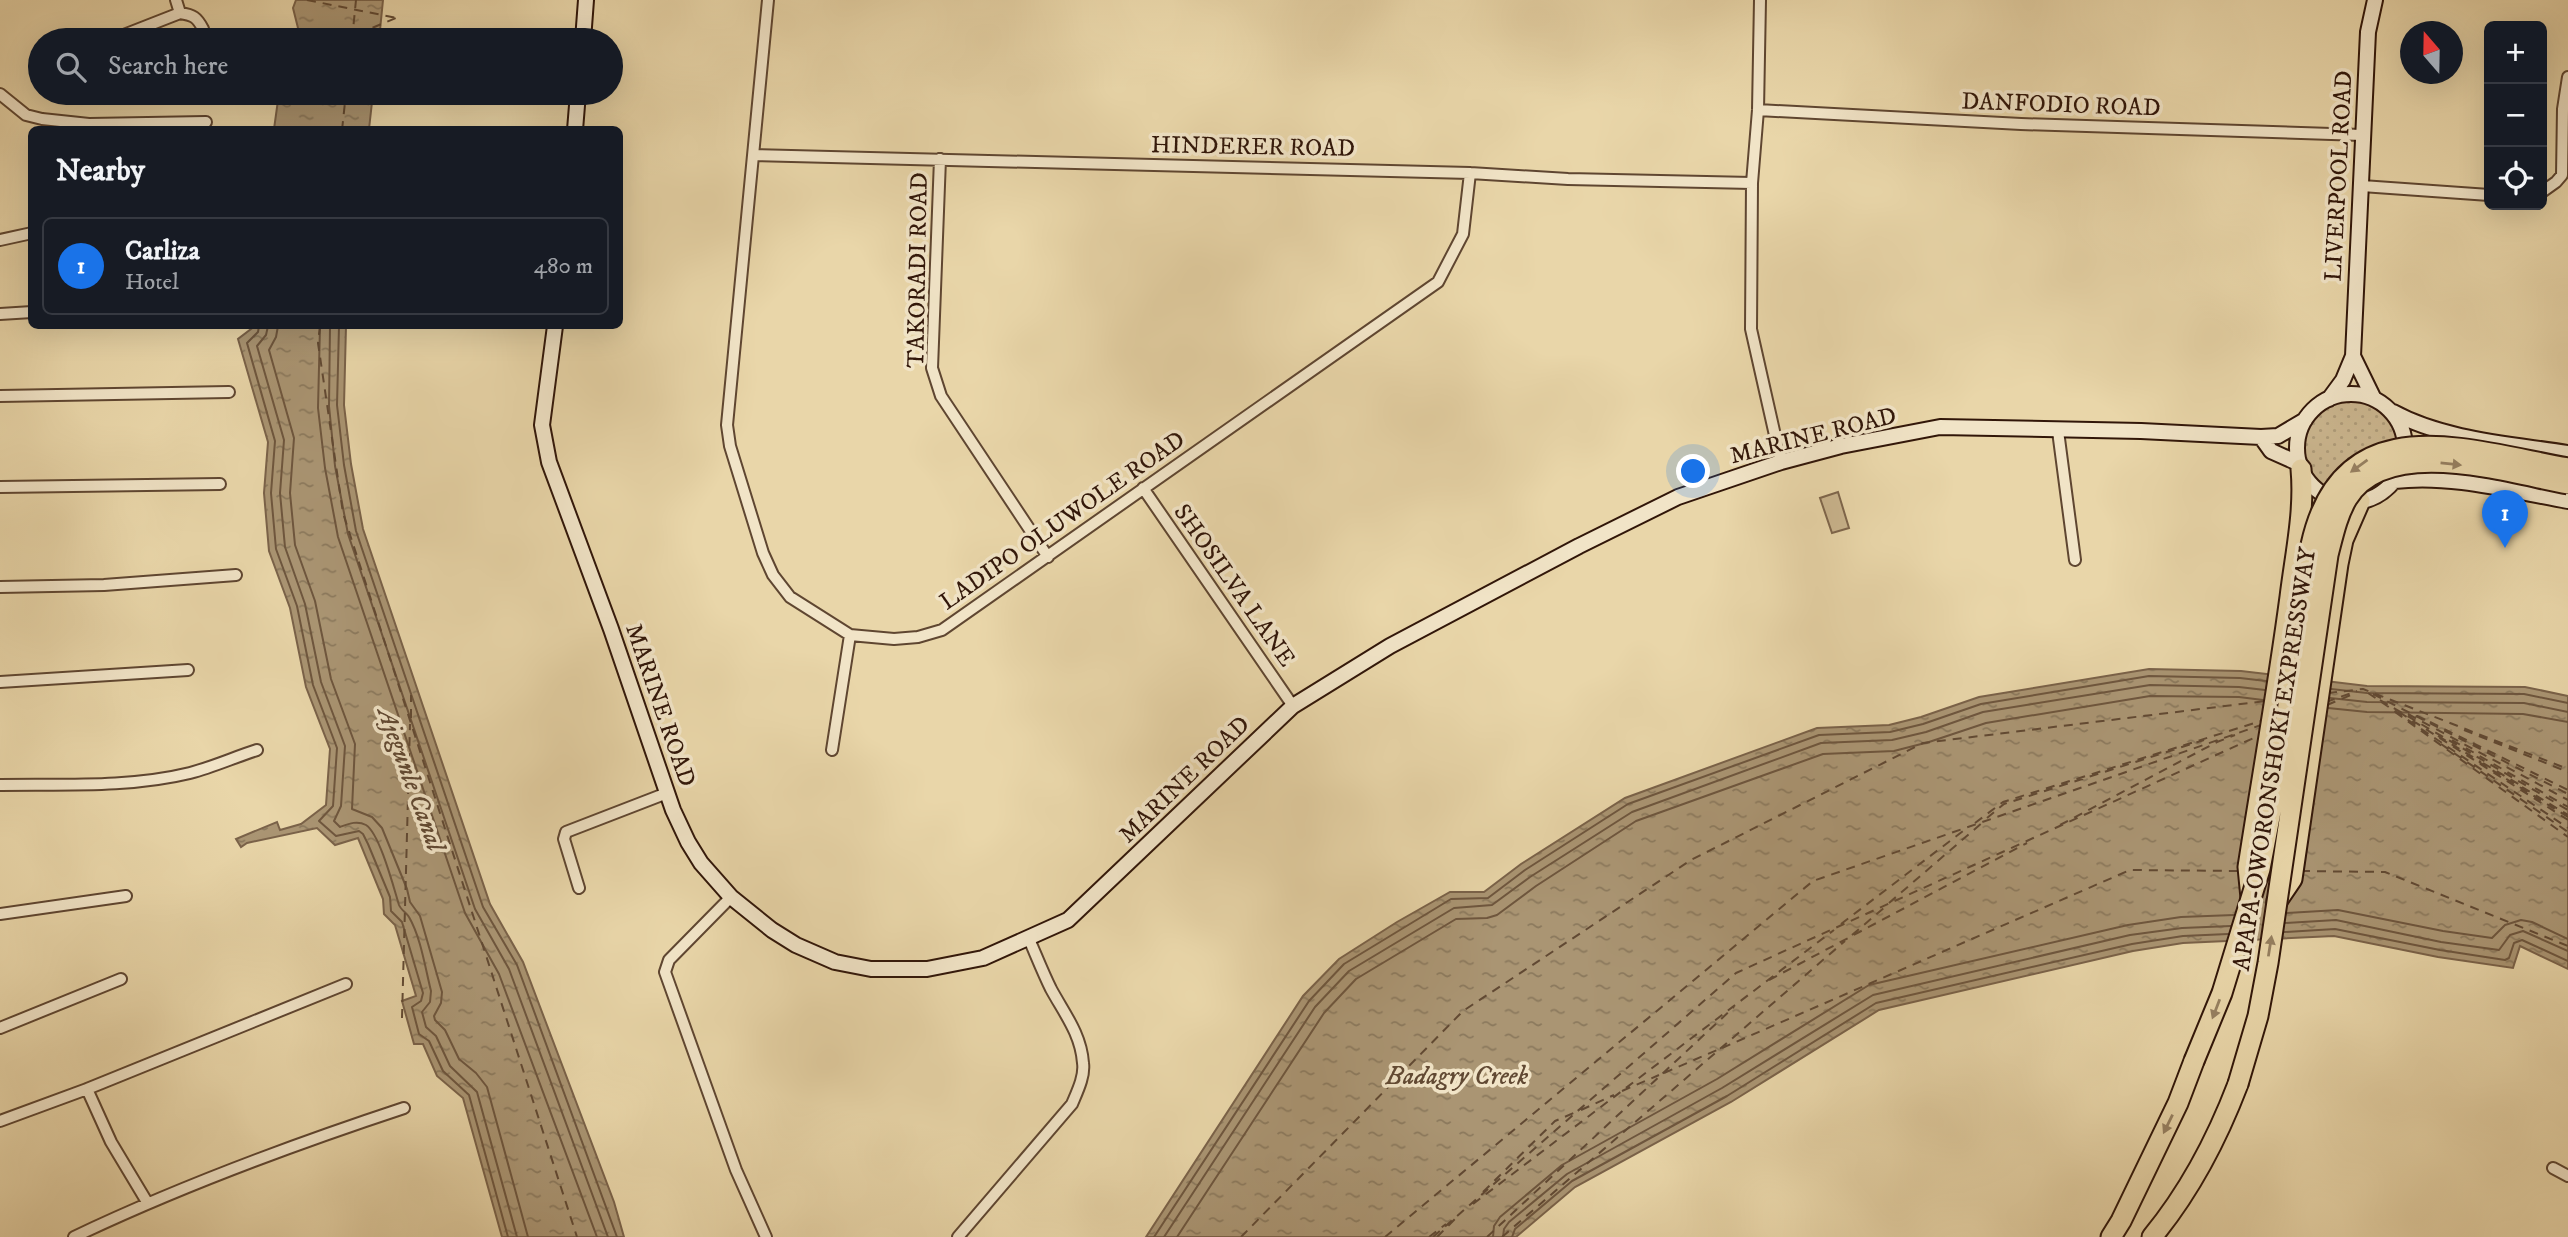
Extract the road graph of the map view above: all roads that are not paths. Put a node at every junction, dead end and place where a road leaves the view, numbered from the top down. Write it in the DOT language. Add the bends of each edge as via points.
graph roads {
  1 [pos="176,0"];
  2 [pos="586,0"];
  3 [pos="768,0"];
  4 [pos="1760,0"];
  5 [pos="2375,0"];
  6 [pos="180,13"];
  7 [pos="142,28"];
  8 [pos="202,28"];
  9 [pos="584,28"];
  10 [pos="2568,77"];
  11 [pos="0,94"];
  12 [pos="577,105"];
  13 [pos="1758,110"];
  14 [pos="206,122"];
  15 [pos="575,126"];
  16 [pos="2362,135"];
  17 [pos="754,155"];
  18 [pos="940,159"];
  19 [pos="1470,173"];
  20 [pos="1752,184"];
  21 [pos="2362,186"];
  22 [pos="2547,188"];
  23 [pos="2484,195"];
  24 [pos="28,234"];
  25 [pos="0,240"];
  26 [pos="28,312"];
  27 [pos="0,313"];
  28 [pos="555,329"];
  29 [pos="2353,356"];
  30 [pos="229,392"];
  31 [pos="0,396"];
  32 [pos="2374,398"];
  33 [pos="2329,399"];
  34 [pos="2391,410"];
  35 [pos="2305,420"];
  36 [pos="2057,431"];
  37 [pos="2261,437"];
  38 [pos="2568,453"];
  39 [pos="1781,462"];
  40 [pos="2301,467"];
  41 [pos="2568,468"];
  42 [pos="2394,481"];
  43 [pos="220,484"];
  44 [pos="2568,484"];
  45 [pos="0,487"];
  46 [pos="1143,488"];
  47 [pos="2360,501"];
  48 [pos="2568,501"];
  49 [pos="1048,557"];
  50 [pos="2075,560"];
  51 [pos="236,575"];
  52 [pos="0,587"];
  53 [pos="850,635"];
  54 [pos="188,670"];
  55 [pos="0,682"];
  56 [pos="1293,706"];
  57 [pos="257,750"];
  58 [pos="832,750"];
  59 [pos="0,785"];
  60 [pos="667,793"];
  61 [pos="579,888"];
  62 [pos="125,896"];
  63 [pos="731,897"];
  64 [pos="2252,901"];
  65 [pos="2277,901"];
  66 [pos="0,914"];
  67 [pos="1029,939"];
  68 [pos="121,979"];
  69 [pos="346,984"];
  70 [pos="0,1028"];
  71 [pos="86,1089"];
  72 [pos="404,1108"];
  73 [pos="0,1121"];
  74 [pos="2553,1168"];
  75 [pos="2568,1176"];
  76 [pos="146,1202"];
  77 [pos="74,1237"];
  78 [pos="766,1237"];
  79 [pos="958,1237"];
  80 [pos="2111,1237"];
  81 [pos="2152,1237"];
  1 -- 6 [label="street"];
  2 -- 9 [label="street"];
  3 -- 17 [label="street, LADIPO OLUWOLE ROAD"];
  4 -- 13 [label="street"];
  5 -- 16 [label="street, LIVERPOOL ROAD" via="2368,32"];
  6 -- 7 [label="street"];
  6 -- 8 [label="street" via="192,15"];
  10 -- 22 [label="street" via="2562,175"];
  11 -- 14 [label="street" via="26,115 42,119 89,124"];
  12 -- 15 [label="street"];
  13 -- 16 [label="street, DANFODIO ROAD"];
  13 -- 20 [label="street"];
  16 -- 21 [label="street, LIVERPOOL ROAD"];
  17 -- 18 [label="street, HINDERER ROAD"];
  17 -- 53 [label="street, LADIPO OLUWOLE ROAD" via="728,406 730,446 773,575 790,597"];
  18 -- 19 [label="street, HINDERER ROAD"];
  18 -- 49 [label="street, TAKORADI ROAD" via="932,368 941,396"];
  19 -- 20 [label="street, HINDERER ROAD"];
  19 -- 46 [label="street, LADIPO OLUWOLE ROAD" via="1463,234 1438,282"];
  20 -- 39 [label="street" via="1751,329"];
  21 -- 23 [label="street"];
  21 -- 29 [label="street, LIVERPOOL ROAD"];
  24 -- 25 [label="street"];
  26 -- 27 [label="street"];
  28 -- 60 [label="street, MARINE ROAD" via="542,425 549,461"];
  29 -- 32 [label="street, LIVERPOOL ROAD"];
  29 -- 33 [label="street, LIVERPOOL ROAD"];
  30 -- 31 [label="street"];
  32 -- 33 [label="street" via="2347,394"];
  32 -- 34 [label="street"];
  33 -- 35 [label="street"];
  34 -- 38 [label="street" via="2438,431"];
  34 -- 42 [label="street" via="2406,445"];
  35 -- 37 [label="street" via="2278,436"];
  35 -- 40 [label="street" via="2298,439"];
  36 -- 37 [label="street, MARINE ROAD"];
  36 -- 39 [label="street, MARINE ROAD" via="1940,427"];
  36 -- 50 [label="street"];
  37 -- 40 [label="street" via="2271,451"];
  39 -- 56 [label="street, MARINE ROAD" via="1678,497 1579,546 1390,646"];
  40 -- 47 [label="street" via="2321,493 2340,501"];
  40 -- 64 [label="highway" via="2301,512 2248,867"];
  41 -- 64 [label="highway, APAPA-OWORONSHOKI EXPRESSWAY, one-way, bridge" via="2420,444 2376,455 2336,486 2318,518 2311,545 2278,775"];
  42 -- 47 [label="street" via="2379,494"];
  42 -- 48 [label="street" via="2431,478"];
  43 -- 45 [label="street"];
  65 -- 44 [label="highway, APAPA-OWORONSHOKI EXPRESSWAY, one-way, bridge" via="2328,555 2348,498 2372,475 2398,464 2419,462 2450,463"];
  46 -- 49 [label="street, LADIPO OLUWOLE ROAD"];
  46 -- 56 [label="street, SHOSILVA LANE"];
  47 -- 65 [label="highway" via="2343,540 2292,878"];
  49 -- 53 [label="street, LADIPO OLUWOLE ROAD" via="942,630 894,639"];
  51 -- 52 [label="street"];
  53 -- 58 [label="street"];
  54 -- 55 [label="street"];
  56 -- 67 [label="street, MARINE ROAD" via="1068,920"];
  57 -- 59 [label="street" via="164,778"];
  60 -- 61 [label="street" via="566,832 564,839"];
  60 -- 63 [label="street, MARINE ROAD" via="688,842"];
  62 -- 66 [label="street"];
  63 -- 67 [label="street, MARINE ROAD" via="796,945 835,962 871,969 927,970 954,965"];
  63 -- 78 [label="street" via="669,960 665,972 736,1170"];
  64 -- 80 [label="highway, APAPA-OWORONSHOKI EXPRESSWAY, one-way, bridge" via="2222,993 2167,1127"];
  81 -- 65 [label="highway, APAPA-OWORONSHOKI EXPRESSWAY, one-way, bridge" via="2209,1153 2238,1084 2258,1016"];
  67 -- 79 [label="street" via="1079,1044 1084,1065 1079,1086 1072,1104"];
  68 -- 70 [label="street"];
  69 -- 71 [label="street"];
  71 -- 73 [label="street"];
  71 -- 76 [label="street"];
  72 -- 76 [label="street"];
  74 -- 75 [label="street"];
  76 -- 77 [label="street"];
}
